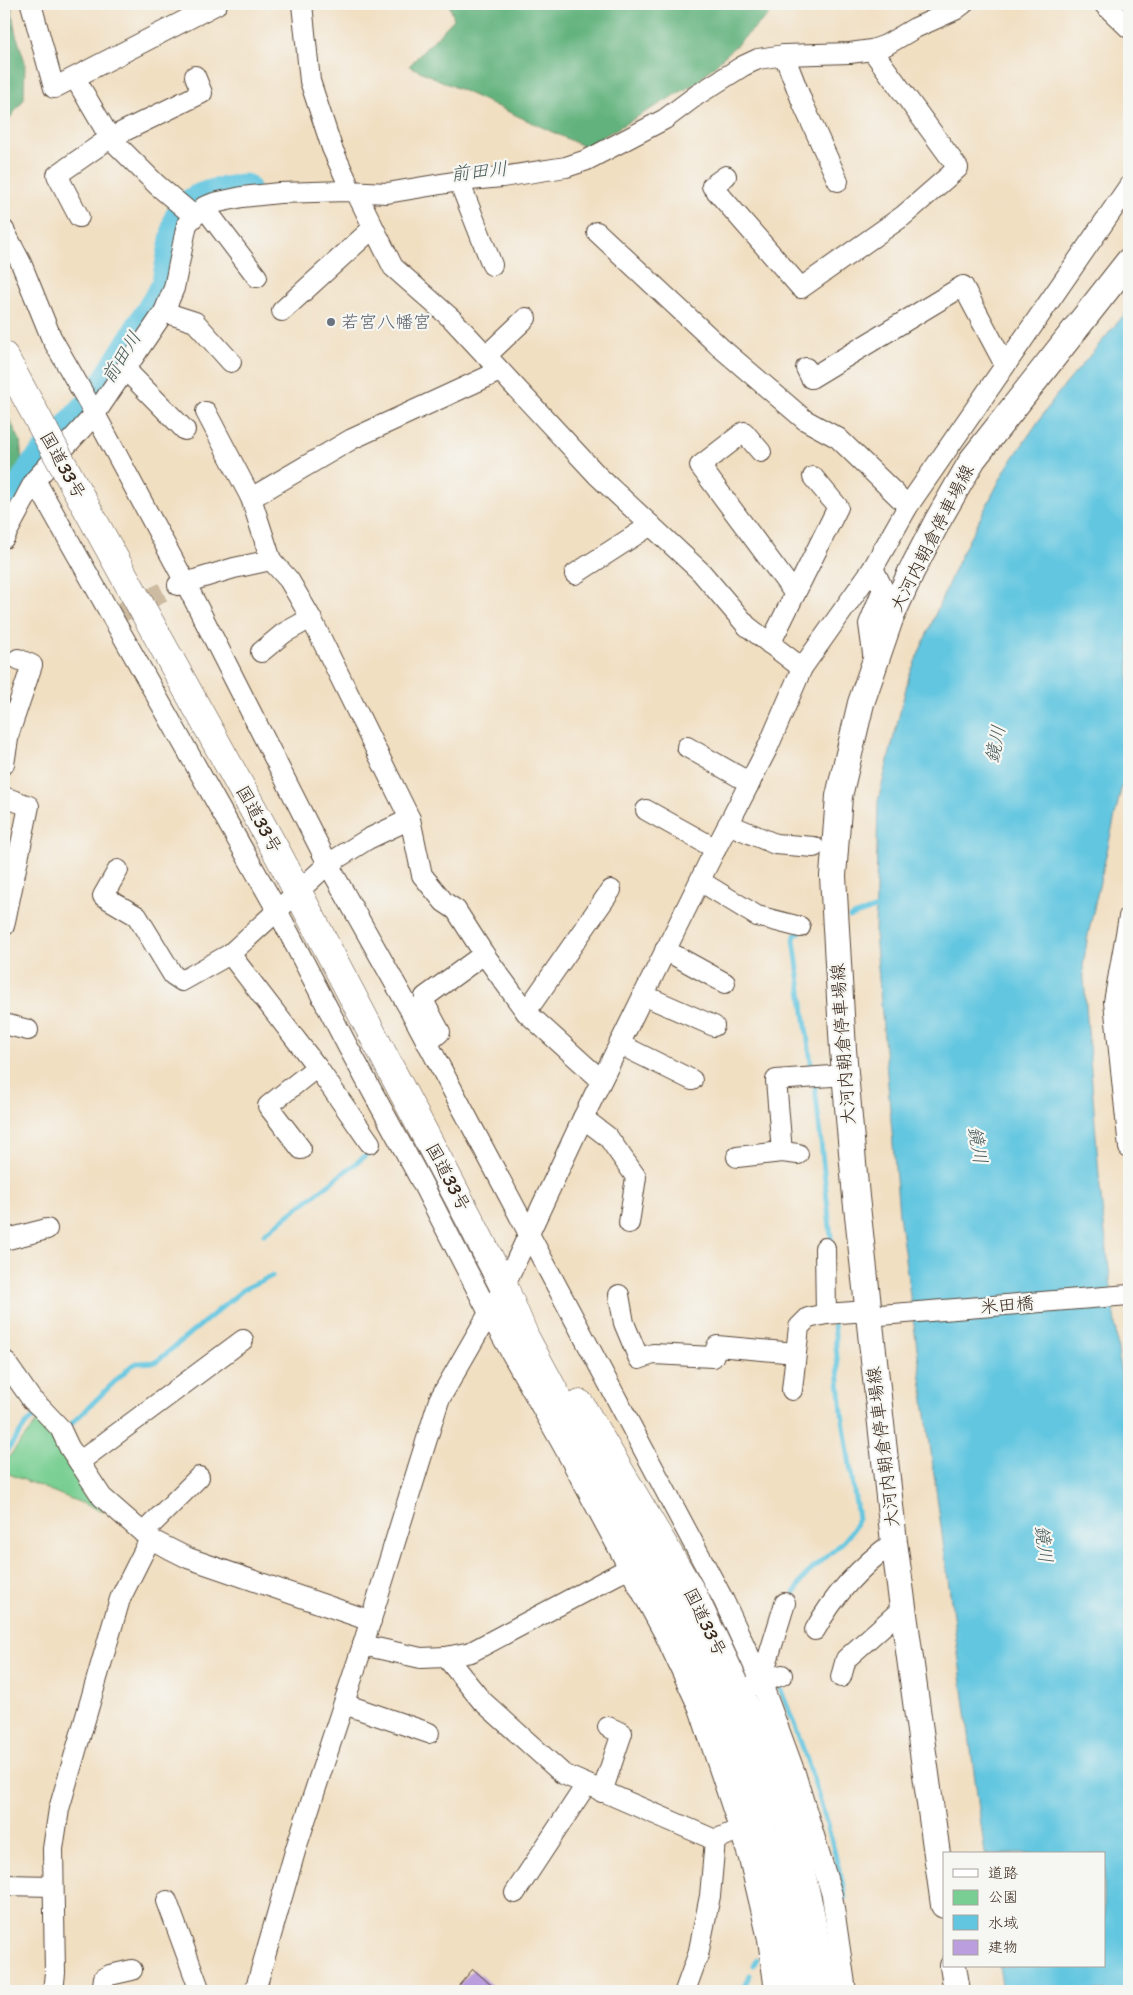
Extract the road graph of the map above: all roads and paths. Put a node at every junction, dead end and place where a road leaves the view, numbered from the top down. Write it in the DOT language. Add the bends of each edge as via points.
graph roads {
  1 [pos="31,4"];
  2 [pos="217,4"];
  3 [pos="302,4"];
  4 [pos="963,4"];
  5 [pos="1104,4"];
  6 [pos="1129,28"];
  7 [pos="872,50"];
  8 [pos="784,55"];
  9 [pos="195,76"];
  10 [pos="75,78"];
  11 [pos="110,138"];
  12 [pos="726,176"];
  13 [pos="459,181"];
  14 [pos="838,181"];
  15 [pos="1129,186"];
  16 [pos="350,188"];
  17 [pos="192,210"];
  18 [pos="79,217"];
  19 [pos="373,228"];
  20 [pos="4,230"];
  21 [pos="597,232"];
  22 [pos="1129,261"];
  23 [pos="492,265"];
  24 [pos="257,278"];
  25 [pos="282,311"];
  26 [pos="164,312"];
  27 [pos="526,318"];
  28 [pos="4,356"];
  29 [pos="486,356"];
  30 [pos="231,362"];
  31 [pos="1005,365"];
  32 [pos="806,368"];
  33 [pos="126,370"];
  34 [pos="500,371"];
  35 [pos="206,412"];
  36 [pos="95,414"];
  37 [pos="185,430"];
  38 [pos="761,452"];
  39 [pos="813,477"];
  40 [pos="35,480"];
  41 [pos="251,498"];
  42 [pos="908,506"];
  43 [pos="651,525"];
  44 [pos="4,538"];
  45 [pos="271,560"];
  46 [pos="873,568"];
  47 [pos="575,574"];
  48 [pos="181,583"];
  49 [pos="795,594"];
  50 [pos="311,618"];
  51 [pos="770,644"];
  52 [pos="260,652"];
  53 [pos="18,659"];
  54 [pos="875,663"];
  55 [pos="802,668"];
  56 [pos="10,707"];
  57 [pos="687,747"];
  58 [pos="4,764"];
  59 [pos="750,784"];
  60 [pos="4,798"];
  61 [pos="646,810"];
  62 [pos="410,819"];
  63 [pos="728,824"];
  64 [pos="814,847"];
  65 [pos="716,849"];
  66 [pos="328,864"];
  67 [pos="118,870"];
  68 [pos="700,881"];
  69 [pos="611,890"];
  70 [pos="298,893"];
  71 [pos="278,912"];
  72 [pos="1129,917"];
  73 [pos="4,926"];
  74 [pos="800,927"];
  75 [pos="665,950"];
  76 [pos="230,954"];
  77 [pos="484,954"];
  78 [pos="725,983"];
  79 [pos="643,995"];
  80 [pos="526,1012"];
  81 [pos="4,1024"];
  82 [pos="714,1026"];
  83 [pos="28,1030"];
  84 [pos="427,1043"];
  85 [pos="619,1044"];
  86 [pos="317,1067"];
  87 [pos="845,1075"];
  88 [pos="601,1080"];
  89 [pos="692,1080"];
  90 [pos="583,1118"];
  91 [pos="1128,1128"];
  92 [pos="370,1143"];
  93 [pos="1129,1148"];
  94 [pos="301,1149"];
  95 [pos="737,1157"];
  96 [pos="629,1223"];
  97 [pos="47,1229"];
  98 [pos="529,1235"];
  99 [pos="4,1240"];
  100 [pos="825,1248"];
  101 [pos="504,1287"];
  102 [pos="618,1295"];
  103 [pos="1129,1296"];
  104 [pos="826,1314"];
  105 [pos="873,1314"];
  106 [pos="490,1315"];
  107 [pos="242,1340"];
  108 [pos="796,1353"];
  109 [pos="4,1360"];
  110 [pos="792,1390"];
  111 [pos="80,1462"];
  112 [pos="199,1477"];
  113 [pos="147,1536"];
  114 [pos="894,1542"];
  115 [pos="629,1568"];
  116 [pos="785,1603"];
  117 [pos="903,1608"];
  118 [pos="371,1621"];
  119 [pos="815,1630"];
  120 [pos="364,1644"];
  121 [pos="446,1657"];
  122 [pos="782,1675"];
  123 [pos="841,1677"];
  124 [pos="728,1696"];
  125 [pos="344,1704"];
  126 [pos="622,1732"];
  127 [pos="429,1733"];
  128 [pos="594,1789"];
  129 [pos="740,1829"];
  130 [pos="715,1840"];
  131 [pos="4,1885"];
  132 [pos="53,1886"];
  133 [pos="515,1893"];
  134 [pos="943,1898"];
  135 [pos="166,1900"];
  136 [pos="953,1968"];
  137 [pos="132,1970"];
  138 [pos="53,1991"];
  139 [pos="102,1991"];
  140 [pos="200,1991"];
  141 [pos="255,1991"];
  142 [pos="685,1991"];
  143 [pos="775,1991"];
  144 [pos="797,1991"];
  145 [pos="824,1991"];
  146 [pos="846,1991"];
  147 [pos="956,1991"];
  1 -- 10 [label="street" via="54,88"];
  2 -- 10 [label="street"];
  3 -- 16 [label="street" via="310,81 332,148"];
  4 -- 7 [label="street"];
  5 -- 6 [label="street"];
  7 -- 8 [label="street"];
  7 -- 12 [label="street" via="958,168 903,216 800,288 712,186"];
  8 -- 13 [label="street" via="758,59 743,66 665,119 587,160 543,172"];
  8 -- 14 [label="street"];
  9 -- 11 [label="street" via="202,93"];
  10 -- 11 [label="street"];
  11 -- 17 [label="street" via="156,185"];
  11 -- 18 [label="street" via="57,175"];
  13 -- 16 [label="street" via="387,193"];
  13 -- 23 [label="street"];
  15 -- 31 [label="street"];
  16 -- 17 [label="street" via="242,197"];
  16 -- 19 [label="street"];
  17 -- 24 [label="street"];
  17 -- 26 [label="street" via="174,288"];
  19 -- 25 [label="street"];
  19 -- 29 [label="street" via="393,267 453,320"];
  20 -- 36 [label="street" via="52,337"];
  21 -- 42 [label="street" via="720,348 806,420 838,438"];
  22 -- 54 [label="main road, 大河内朝倉停車場線" via="973,459 911,572"];
  26 -- 30 [label="street" via="195,322"];
  26 -- 33 [label="street"];
  27 -- 29 [label="street"];
  28 -- 70 [label="highway, 国道33号, bridge"];
  29 -- 34 [label="street"];
  31 -- 32 [label="street" via="963,286 811,378"];
  31 -- 42 [label="street"];
  33 -- 36 [label="street"];
  33 -- 37 [label="street"];
  34 -- 41 [label="street" via="352,439"];
  34 -- 43 [label="street" via="598,476"];
  35 -- 41 [label="street"];
  36 -- 40 [label="street"];
  36 -- 48 [label="street"];
  38 -- 49 [label="street" via="744,432 700,466"];
  39 -- 49 [label="street" via="838,507"];
  40 -- 44 [label="street"];
  40 -- 71 [label="street" via="115,616"];
  41 -- 45 [label="street"];
  42 -- 46 [label="street"];
  43 -- 47 [label="street"];
  43 -- 51 [label="street" via="701,572 747,626"];
  45 -- 48 [label="street"];
  45 -- 50 [label="street" via="289,580"];
  46 -- 54 [label="street" via="882,589 869,624"];
  46 -- 55 [label="street"];
  48 -- 66 [label="street"];
  49 -- 51 [label="street"];
  50 -- 52 [label="street"];
  50 -- 62 [label="street"];
  51 -- 55 [label="street"];
  53 -- 56 [label="street" via="32,665"];
  54 -- 87 [label="main road, 大河内朝倉停車場線" via="861,703 839,796 833,876"];
  55 -- 59 [label="street"];
  56 -- 58 [label="street"];
  57 -- 59 [label="street"];
  59 -- 63 [label="street"];
  60 -- 73 [label="street" via="29,806"];
  61 -- 65 [label="street"];
  62 -- 66 [label="street" via="368,838"];
  62 -- 77 [label="street" via="422,875 444,902 456,910"];
  63 -- 64 [label="street" via="775,844"];
  63 -- 65 [label="street"];
  65 -- 68 [label="street"];
  66 -- 70 [label="street"];
  66 -- 84 [label="street"];
  67 -- 76 [label="street" via="103,896 137,916 173,975 182,981"];
  68 -- 74 [label="street" via="757,916"];
  68 -- 75 [label="street"];
  69 -- 80 [label="street"];
  70 -- 71 [label="street"];
  70 -- 101 [label="highway, 国道33号"];
  71 -- 76 [label="street"];
  71 -- 106 [label="street"];
  72 -- 91 [label="street" via="1114,1002"];
  75 -- 78 [label="street"];
  75 -- 79 [label="street"];
  76 -- 86 [label="street"];
  77 -- 80 [label="street"];
  77 -- 84 [label="street" via="425,997 425,1004 440,1032"];
  79 -- 82 [label="street"];
  79 -- 85 [label="street"];
  80 -- 88 [label="street"];
  81 -- 83 [label="street"];
  84 -- 98 [label="street"];
  85 -- 88 [label="street"];
  85 -- 89 [label="street"];
  86 -- 92 [label="street"];
  86 -- 94 [label="street" via="268,1106"];
  87 -- 95 [label="street" via="776,1080 790,1153"];
  87 -- 105 [label="main road, 大河内朝倉停車場線"];
  88 -- 90 [label="street"];
  90 -- 96 [label="street" via="608,1137 636,1177"];
  90 -- 98 [label="street"];
  91 -- 93 [label="street"];
  97 -- 99 [label="street"];
  98 -- 101 [label="street"];
  98 -- 124 [label="street" via="720,1592"];
  100 -- 104 [label="street"];
  101 -- 106 [label="street"];
  101 -- 124 [label="highway, 国道33号" via="525,1337 671,1609"];
  102 -- 108 [label="street" via="624,1323 639,1359 653,1354 713,1358 717,1346"];
  103 -- 105 [label="street, 米田橋"];
  104 -- 105 [label="street, 米田橋"];
  104 -- 108 [label="street, 米田橋" via="808,1318 799,1327"];
  105 -- 114 [label="main road, 大河内朝倉停車場線"];
  106 -- 115 [label="street"];
  106 -- 118 [label="street" via="439,1400"];
  107 -- 111 [label="street"];
  108 -- 110 [label="street, 米田橋"];
  109 -- 111 [label="street" via="32,1400 60,1428"];
  111 -- 113 [label="street" via="102,1497"];
  112 -- 113 [label="street"];
  113 -- 118 [label="street" via="188,1558"];
  113 -- 132 [label="street" via="120,1599 60,1809 52,1849"];
  114 -- 117 [label="main road, 大河内朝倉停車場線"];
  114 -- 119 [label="street" via="873,1558 833,1600"];
  115 -- 121 [label="street" via="471,1652"];
  115 -- 124 [label="street" via="664,1633"];
  116 -- 124 [label="street"];
  117 -- 123 [label="street" via="846,1659"];
  117 -- 134 [label="main road, 大河内朝倉停車場線"];
  118 -- 120 [label="street"];
  120 -- 121 [label="street" via="421,1658"];
  120 -- 125 [label="street"];
  121 -- 128 [label="street" via="481,1700 563,1774"];
  122 -- 124 [label="street"];
  124 -- 129 [label="street"];
  124 -- 144 [label="highway, 国道33号" via="731,1733 785,1915"];
  124 -- 145 [label="highway, 国道33号" via="763,1747 789,1824 809,1907"];
  124 -- 146 [label="street" via="795,1773 832,1896"];
  125 -- 127 [label="street"];
  125 -- 141 [label="street" via="296,1848"];
  126 -- 128 [label="street"];
  128 -- 130 [label="street"];
  128 -- 133 [label="street"];
  129 -- 130 [label="street"];
  129 -- 143 [label="street" via="768,1939"];
  130 -- 142 [label="street" via="710,1896 698,1955"];
  131 -- 132 [label="street"];
  132 -- 138 [label="street"];
  135 -- 140 [label="street"];
  136 -- 147 [label="main road"];
  137 -- 139 [label="street" via="104,1978"];
}
